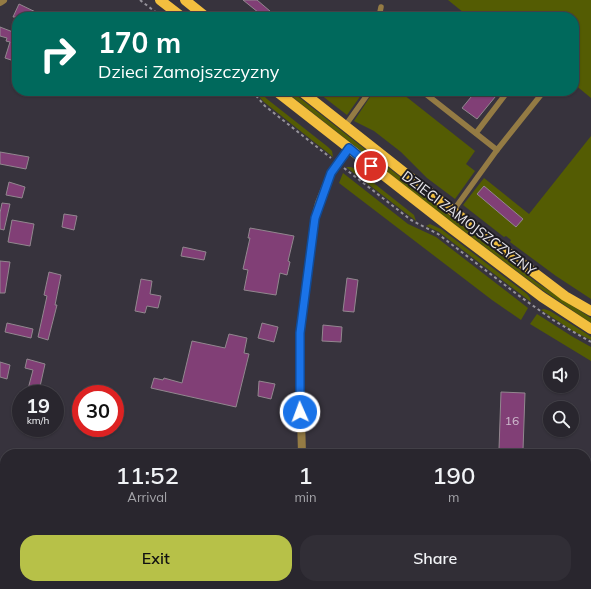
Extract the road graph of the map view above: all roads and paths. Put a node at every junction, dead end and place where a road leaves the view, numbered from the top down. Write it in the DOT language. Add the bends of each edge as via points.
graph roads {
  1 [pos="3,0"];
  2 [pos="140,0"];
  3 [pos="160,0"];
  4 [pos="185,0"];
  5 [pos="0,2"];
  6 [pos="381,7"];
  7 [pos="156,12"];
  8 [pos="176,12"];
  9 [pos="200,12"];
  10 [pos="380,12"];
  11 [pos="256,96"];
  12 [pos="282,96"];
  13 [pos="307,96"];
  14 [pos="366,96"];
  15 [pos="428,96"];
  16 [pos="504,96"];
  17 [pos="540,96"];
  18 [pos="345,126"];
  19 [pos="476,133"];
  20 [pos="349,148"];
  21 [pos="497,150"];
  22 [pos="338,163"];
  23 [pos="453,211"];
  24 [pos="591,311"];
  25 [pos="591,329"];
  26 [pos="591,342"];
  27 [pos="302,449"];
  1 -- 5 [label="street"];
  2 -- 7 [label="path"];
  3 -- 8 [label="main road"];
  4 -- 9 [label="main road"];
  6 -- 10 [label="lane"];
  11 -- 22 [label="path" via="265,106"];
  12 -- 20 [label="main road, DZIECI ZAMOJSZCZYZNY"];
  13 -- 18 [label="main road, DZIECI ZAMOJSZCZYZNY"];
  14 -- 18 [label="lane"];
  15 -- 19 [label="lane"];
  16 -- 19 [label="lane"];
  17 -- 21 [label="lane"];
  18 -- 23 [label="main road, DZIECI ZAMOJSZCZYZNY"];
  19 -- 21 [label="lane"];
  20 -- 22 [label="street"];
  20 -- 25 [label="main road, DZIECI ZAMOJSZCZYZNY" via="542,297"];
  21 -- 23 [label="lane"];
  22 -- 26 [label="path" via="411,220 438,234 553,320"];
  22 -- 27 [label="street" via="331,173 315,218 301,326 299,355"];
  23 -- 24 [label="main road, DZIECI ZAMOJSZCZYZNY" via="565,296"];
}
